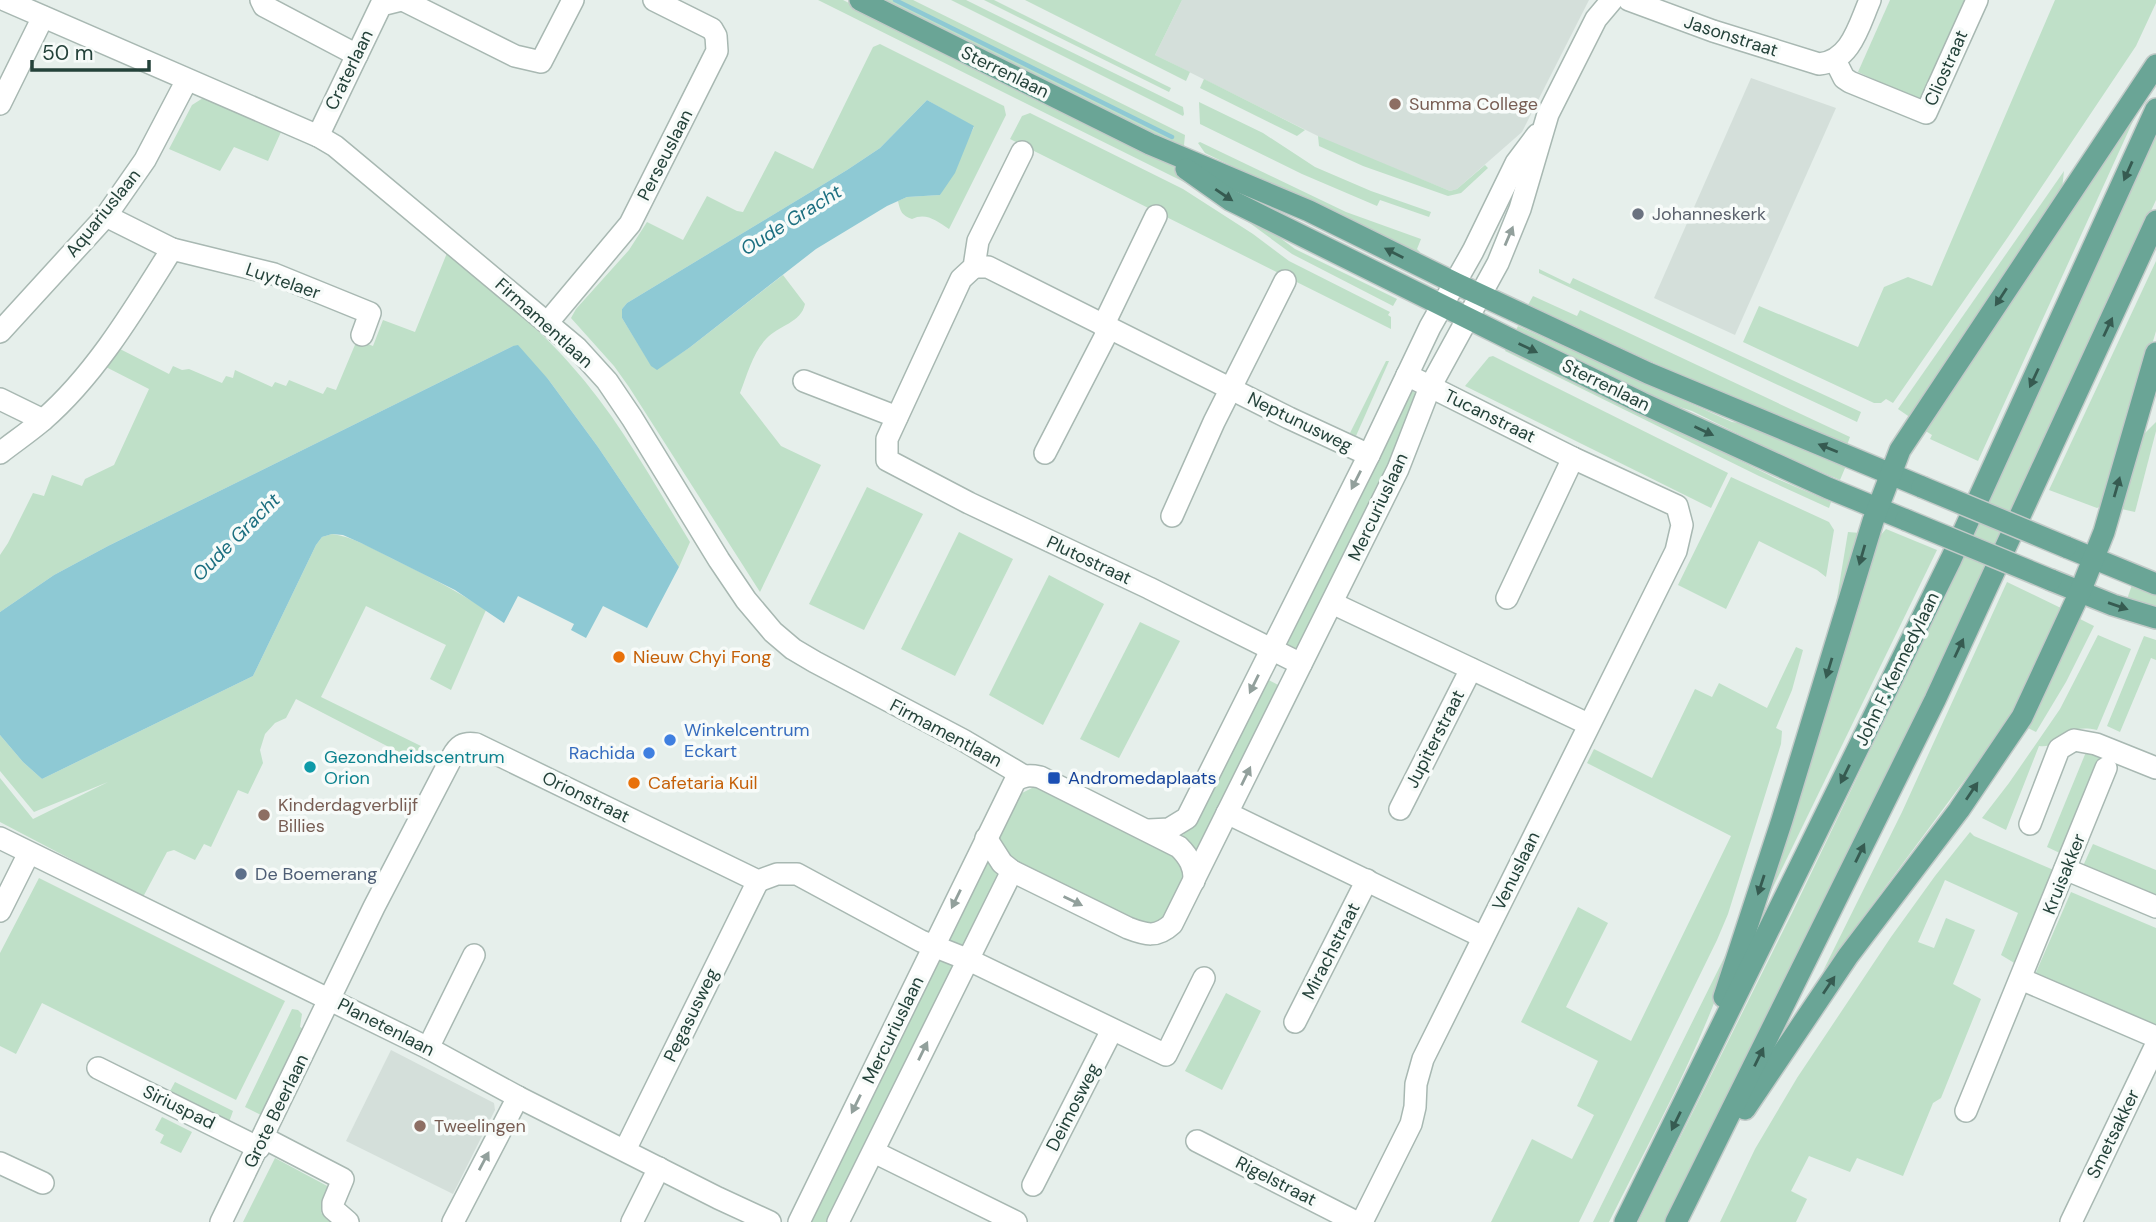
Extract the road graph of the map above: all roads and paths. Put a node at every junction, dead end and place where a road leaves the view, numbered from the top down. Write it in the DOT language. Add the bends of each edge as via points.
graph roads {
  1 [pos="5,0"];
  2 [pos="261,0"];
  3 [pos="573,0"];
  4 [pos="654,0"];
  5 [pos="860,0"];
  6 [pos="1612,0"];
  7 [pos="1629,0"];
  8 [pos="1870,0"];
  9 [pos="1977,0"];
  10 [pos="395,2"];
  11 [pos="43,17"];
  12 [pos="357,55"];
  13 [pos="1835,60"];
  14 [pos="2156,65"];
  15 [pos="187,80"];
  16 [pos="0,104"];
  17 [pos="2156,109"];
  18 [pos="1543,127"];
  19 [pos="318,136"];
  20 [pos="1150,144"];
  21 [pos="1022,152"];
  22 [pos="106,216"];
  23 [pos="1156,216"];
  24 [pos="2156,221"];
  25 [pos="172,249"];
  26 [pos="974,267"];
  27 [pos="1285,281"];
  28 [pos="1455,283"];
  29 [pos="1480,295"];
  30 [pos="1442,306"];
  31 [pos="1467,318"];
  32 [pos="548,322"];
  33 [pos="1106,327"];
  34 [pos="0,332"];
  35 [pos="362,335"];
  36 [pos="2156,353"];
  37 [pos="1407,375"];
  38 [pos="804,381"];
  39 [pos="1430,387"];
  40 [pos="1232,388"];
  41 [pos="0,398"];
  42 [pos="897,417"];
  43 [pos="43,420"];
  44 [pos="0,453"];
  45 [pos="1045,453"];
  46 [pos="1368,455"];
  47 [pos="1573,458"];
  48 [pos="1891,474"];
  49 [pos="1877,508"];
  50 [pos="1172,516"];
  51 [pos="1682,525"];
  52 [pos="2093,558"];
  53 [pos="2156,584"];
  54 [pos="2080,592"];
  55 [pos="1507,598"];
  56 [pos="1332,603"];
  57 [pos="2156,618"];
  58 [pos="1271,650"];
  59 [pos="1301,664"];
  60 [pos="1471,669"];
  61 [pos="1588,724"];
  62 [pos="2106,768"];
  63 [pos="2156,768"];
  64 [pos="1024,776"];
  65 [pos="1400,809"];
  66 [pos="1227,813"];
  67 [pos="2030,824"];
  68 [pos="1149,830"];
  69 [pos="0,838"];
  70 [pos="986,838"];
  71 [pos="29,853"];
  72 [pos="2065,869"];
  73 [pos="1012,871"];
  74 [pos="1367,880"];
  75 [pos="758,881"];
  76 [pos="1194,881"];
  77 [pos="2156,907"];
  78 [pos="0,911"];
  79 [pos="1483,937"];
  80 [pos="934,946"];
  81 [pos="474,955"];
  82 [pos="969,960"];
  83 [pos="1204,978"];
  84 [pos="2021,979"];
  85 [pos="330,999"];
  86 [pos="1295,1022"];
  87 [pos="1112,1030"];
  88 [pos="2156,1037"];
  89 [pos="2156,1045"];
  90 [pos="428,1048"];
  91 [pos="1706,1060"];
  92 [pos="98,1068"];
  93 [pos="518,1097"];
  94 [pos="1966,1111"];
  95 [pos="1197,1141"];
  96 [pos="261,1143"];
  97 [pos="625,1150"];
  98 [pos="874,1152"];
  99 [pos="1706,1161"];
  100 [pos="0,1163"];
  101 [pos="659,1168"];
  102 [pos="43,1183"];
  103 [pos="1033,1185"];
  104 [pos="222,1222"];
  105 [pos="348,1222"];
  106 [pos="453,1222"];
  107 [pos="632,1222"];
  108 [pos="770,1222"];
  109 [pos="799,1222"];
  110 [pos="838,1222"];
  111 [pos="1016,1222"];
  112 [pos="1356,1222"];
  113 [pos="1362,1222"];
  114 [pos="1625,1222"];
  115 [pos="1676,1222"];
  116 [pos="2071,1222"];
  1 -- 11 [label="street, Firmamentlaan"];
  2 -- 12 [label="street" via="264,6"];
  3 -- 10 [label="street" via="541,62 514,56"];
  4 -- 32 [label="street, Perseuslaan" via="712,29 717,51 630,224"];
  5 -- 20 [label="main road, Sterrenlaan"];
  6 -- 18 [label="street, Mercuriuslaan" via="1596,19"];
  7 -- 13 [label="street, Jasonstraat" via="1812,62"];
  8 -- 13 [label="street" via="1850,44"];
  9 -- 13 [label="street, Cliostraat" via="1926,113 1850,82"];
  10 -- 12 [label="street, Craterlaan"];
  11 -- 15 [label="street, Firmamentlaan"];
  11 -- 16 [label="street"];
  12 -- 19 [label="street, Craterlaan"];
  14 -- 48 [label="main road, one-way" via="1900,450"];
  15 -- 19 [label="street, Firmamentlaan"];
  15 -- 22 [label="street, Aquariuslaan" via="145,160"];
  17 -- 91 [label="main road, John F. Kennedylaan, one-way" via="1951,559"];
  18 -- 28 [label="street, Mercuriuslaan" via="1516,163"];
  29 -- 18 [label="street, Mercuriuslaan, one-way" via="1520,209"];
  19 -- 32 [label="street, Firmamentlaan" via="345,153"];
  28 -- 20 [label="main road, Sterrenlaan, one-way" via="1309,211"];
  20 -- 30 [label="main road, Sterrenlaan, one-way" via="1230,200"];
  21 -- 26 [label="street" via="978,241"];
  22 -- 25 [label="street, Luytelaer"];
  22 -- 34 [label="street, Aquariuslaan"];
  23 -- 33 [label="street"];
  99 -- 24 [label="main road, one-way" via="1935,700"];
  25 -- 35 [label="street, Luytelaer" via="274,274 370,313"];
  25 -- 43 [label="street" via="123,326"];
  26 -- 33 [label="street, Neptunusweg" via="988,267"];
  26 -- 42 [label="street" via="961,279"];
  27 -- 40 [label="street, Neptunusweg"];
  28 -- 29 [label="main road, Sterrenlaan"];
  28 -- 30 [label="street, Mercuriuslaan"];
  29 -- 31 [label="street, Mercuriuslaan"];
  48 -- 29 [label="main road, Sterrenlaan, one-way" via="1661,378"];
  30 -- 31 [label="main road, Sterrenlaan"];
  30 -- 37 [label="street, Mercuriuslaan"];
  31 -- 39 [label="street, Mercuriuslaan"];
  31 -- 49 [label="main road, Sterrenlaan, one-way"];
  32 -- 64 [label="street, Firmamentlaan" via="607,382 719,560 773,632 815,663"];
  33 -- 40 [label="street, Neptunusweg"];
  33 -- 45 [label="street"];
  52 -- 36 [label="main road, one-way"];
  37 -- 39 [label="street, Tucanstraat"];
  37 -- 46 [label="street, Mercuriuslaan"];
  38 -- 42 [label="street"];
  39 -- 47 [label="street, Tucanstraat"];
  39 -- 56 [label="street, Mercuriuslaan" via="1398,469"];
  40 -- 46 [label="street, Neptunusweg"];
  40 -- 50 [label="street, Neptunusweg"];
  41 -- 43 [label="street"];
  42 -- 58 [label="street, Plutostraat" via="887,439 887,460"];
  43 -- 44 [label="street"];
  46 -- 58 [label="street, Mercuriuslaan, one-way"];
  47 -- 51 [label="street, Tucanstraat" via="1676,506"];
  47 -- 55 [label="street"];
  48 -- 49 [label="main road"];
  48 -- 52 [label="main road, Sterrenlaan, bridge"];
  49 -- 54 [label="main road, Sterrenlaan, bridge"];
  49 -- 91 [label="main road, one-way"];
  51 -- 61 [label="street, Venuslaan" via="1676,551"];
  52 -- 53 [label="main road, Sterrenlaan"];
  52 -- 54 [label="main road"];
  54 -- 57 [label="main road, Sterrenlaan, one-way"];
  99 -- 54 [label="main road, one-way" via="2022,717"];
  56 -- 59 [label="street, Mercuriuslaan"];
  56 -- 60 [label="street, Jupiterstraat"];
  58 -- 59 [label="street, Plutostraat"];
  58 -- 68 [label="street, Mercuriuslaan, one-way" via="1187,818 1169,829"];
  66 -- 59 [label="street, Mercuriuslaan, one-way"];
  60 -- 61 [label="street, Jupiterstraat"];
  60 -- 65 [label="street, Jupiterstraat"];
  61 -- 79 [label="street, Venuslaan"];
  62 -- 72 [label="street, Kruisakker"];
  63 -- 67 [label="street" via="2074,740 2059,749"];
  64 -- 68 [label="street" via="1040,777"];
  64 -- 70 [label="street, Mercuriuslaan" via="1015,781"];
  66 -- 74 [label="street"];
  66 -- 76 [label="street, Mercuriuslaan"];
  68 -- 76 [label="street" via="1185,853"];
  69 -- 71 [label="street, Planetenlaan"];
  70 -- 73 [label="street, Mercuriuslaan"];
  70 -- 80 [label="street, Mercuriuslaan, one-way"];
  71 -- 78 [label="street"];
  71 -- 85 [label="street, Planetenlaan"];
  72 -- 77 [label="street"];
  72 -- 84 [label="street, Kruisakker"];
  73 -- 76 [label="street, Mercuriuslaan, one-way" via="1145,935 1172,924"];
  73 -- 82 [label="street, Mercuriuslaan"];
  74 -- 79 [label="street"];
  74 -- 86 [label="street, Mirachstraat"];
  75 -- 80 [label="street" via="777,874 797,874"];
  75 -- 85 [label="street, Orionstraat" via="466,743 457,747"];
  75 -- 97 [label="street, Pegasusweg"];
  79 -- 113 [label="street, Venuslaan" via="1423,1059 1411,1124"];
  80 -- 82 [label="street"];
  80 -- 109 [label="street, Mercuriuslaan, one-way"];
  81 -- 90 [label="street"];
  82 -- 87 [label="street"];
  98 -- 82 [label="street, Mercuriuslaan, one-way"];
  83 -- 87 [label="street" via="1166,1055"];
  84 -- 88 [label="street"];
  84 -- 94 [label="street, Kruisakker"];
  85 -- 90 [label="street, Planetenlaan"];
  85 -- 96 [label="street, Grote Beerlaan"];
  87 -- 103 [label="street, Deimosweg"];
  89 -- 116 [label="street, Smetsakker"];
  90 -- 93 [label="street, Planetenlaan"];
  91 -- 114 [label="main road, John F. Kennedylaan, one-way"];
  92 -- 96 [label="street, Siriuspad"];
  93 -- 97 [label="street, Planetenlaan"];
  106 -- 93 [label="street, one-way"];
  95 -- 112 [label="street, Rigelstraat"];
  96 -- 104 [label="street, Grote Beerlaan"];
  96 -- 105 [label="street, Siriuspad" via="343,1179 333,1209"];
  97 -- 101 [label="street, Planetenlaan"];
  98 -- 110 [label="street, Mercuriuslaan"];
  98 -- 111 [label="street"];
  99 -- 115 [label="main road"];
  100 -- 102 [label="street"];
  101 -- 107 [label="street"];
  101 -- 108 [label="street, Planetenlaan"];
}
